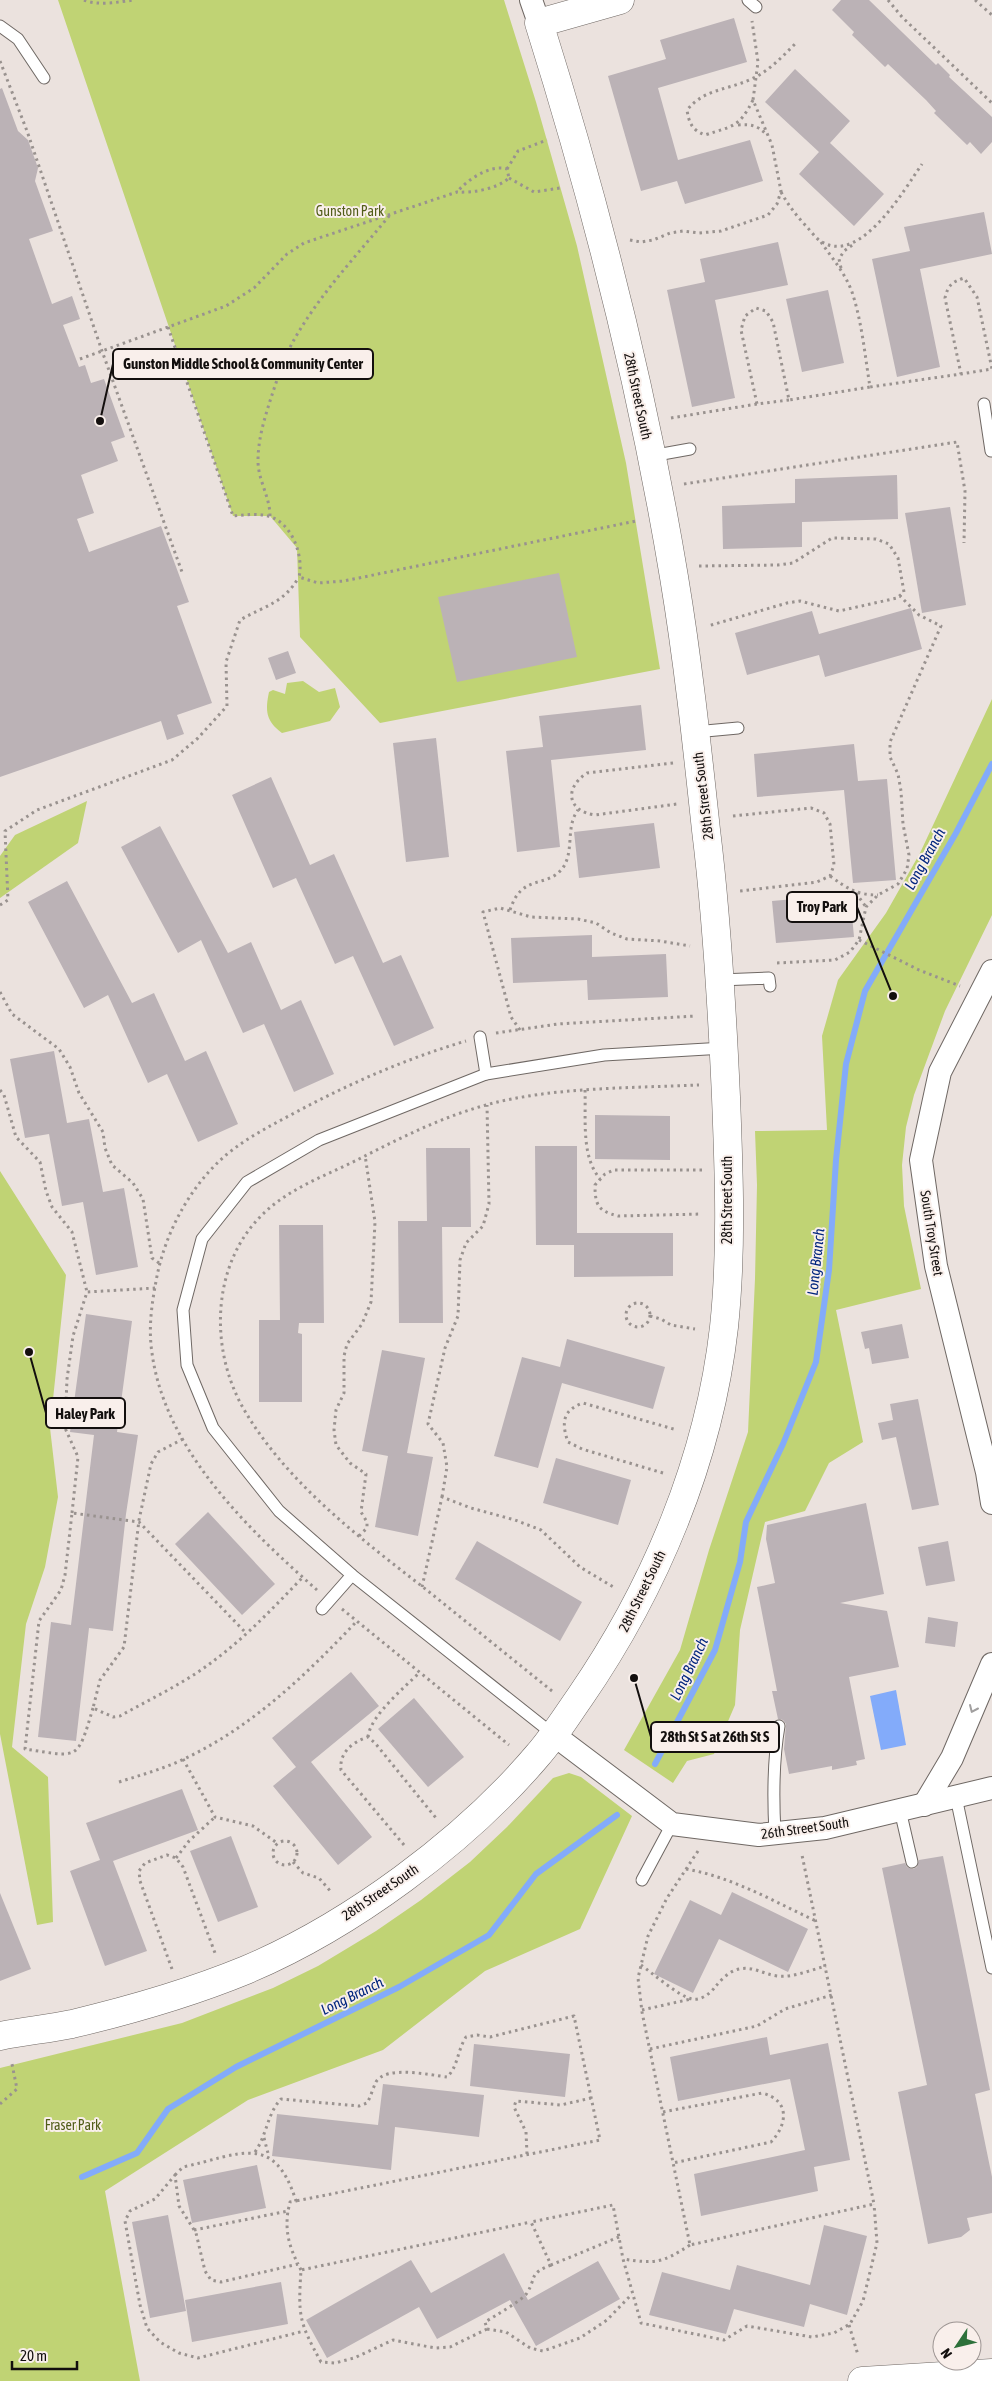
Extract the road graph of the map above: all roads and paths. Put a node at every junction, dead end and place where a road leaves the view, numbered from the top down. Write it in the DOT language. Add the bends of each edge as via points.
graph roads {
  1 [pos="84,0"];
  2 [pos="134,0"];
  3 [pos="620,0"];
  4 [pos="888,0"];
  5 [pos="975,0"];
  6 [pos="754,8"];
  7 [pos="535,11"];
  8 [pos="992,15"];
  9 [pos="0,26"];
  10 [pos="795,44"];
  11 [pos="0,61"];
  12 [pos="757,77"];
  13 [pos="44,78"];
  14 [pos="753,100"];
  15 [pos="992,103"];
  16 [pos="737,125"];
  17 [pos="769,137"];
  18 [pos="547,140"];
  19 [pos="922,164"];
  20 [pos="507,169"];
  21 [pos="509,178"];
  22 [pos="560,188"];
  23 [pos="457,192"];
  24 [pos="781,192"];
  25 [pos="391,214"];
  26 [pos="630,240"];
  27 [pos="859,240"];
  28 [pos="821,242"];
  29 [pos="841,269"];
  30 [pos="168,327"];
  31 [pos="102,351"];
  32 [pos="80,359"];
  33 [pos="992,369"];
  34 [pos="961,374"];
  35 [pos="870,387"];
  36 [pos="789,400"];
  37 [pos="757,404"];
  38 [pos="984,404"];
  39 [pos="671,418"];
  40 [pos="690,449"];
  41 [pos="991,451"];
  42 [pos="651,456"];
  43 [pos="684,484"];
  44 [pos="270,516"];
  45 [pos="636,521"];
  46 [pos="964,544"];
  47 [pos="699,566"];
  48 [pos="182,572"];
  49 [pos="298,577"];
  50 [pos="900,596"];
  51 [pos="708,626"];
  52 [pos="738,728"];
  53 [pos="695,732"];
  54 [pos="673,763"];
  55 [pos="677,804"];
  56 [pos="578,810"];
  57 [pos="733,816"];
  58 [pos="830,876"];
  59 [pos="740,891"];
  60 [pos="855,891"];
  61 [pos="878,895"];
  62 [pos="0,905"];
  63 [pos="866,907"];
  64 [pos="510,910"];
  65 [pos="859,940"];
  66 [pos="690,946"];
  67 [pos="776,963"];
  68 [pos="992,971"];
  69 [pos="720,980"];
  70 [pos="770,986"];
  71 [pos="963,987"];
  72 [pos="0,992"];
  73 [pos="695,1016"];
  74 [pos="520,1030"];
  75 [pos="480,1037"];
  76 [pos="724,1048"];
  77 [pos="486,1074"];
  78 [pos="699,1085"];
  79 [pos="0,1090"];
  80 [pos="585,1090"];
  81 [pos="487,1105"];
  82 [pos="365,1156"];
  83 [pos="702,1170"];
  84 [pos="600,1179"];
  85 [pos="702,1214"];
  86 [pos="160,1263"];
  87 [pos="155,1288"];
  88 [pos="87,1292"];
  89 [pos="650,1316"];
  90 [pos="695,1329"];
  91 [pos="676,1430"];
  92 [pos="183,1439"];
  93 [pos="990,1470"];
  94 [pos="663,1474"];
  95 [pos="442,1497"];
  96 [pos="992,1503"];
  97 [pos="72,1513"];
  98 [pos="139,1522"];
  99 [pos="359,1536"];
  100 [pos="352,1575"];
  101 [pos="303,1577"];
  102 [pos="422,1587"];
  103 [pos="615,1588"];
  104 [pos="326,1604"];
  105 [pos="357,1622"];
  106 [pos="246,1633"];
  107 [pos="992,1664"];
  108 [pos="420,1672"];
  109 [pos="552,1691"];
  110 [pos="93,1708"];
  111 [pos="779,1726"];
  112 [pos="554,1735"];
  113 [pos="368,1738"];
  114 [pos="509,1745"];
  115 [pos="184,1759"];
  116 [pos="119,1782"];
  117 [pos="992,1788"];
  118 [pos="956,1797"];
  119 [pos="924,1805"];
  120 [pos="900,1810"];
  121 [pos="215,1817"];
  122 [pos="436,1818"];
  123 [pos="672,1824"];
  124 [pos="774,1833"];
  125 [pos="277,1843"];
  126 [pos="404,1845"];
  127 [pos="698,1851"];
  128 [pos="802,1855"];
  129 [pos="176,1858"];
  130 [pos="293,1862"];
  131 [pos="912,1862"];
  132 [pos="686,1869"];
  133 [pos="642,1880"];
  134 [pos="332,1894"];
  135 [pos="816,1921"];
  136 [pos="216,1953"];
  137 [pos="641,1965"];
  138 [pos="826,1966"];
  139 [pos="172,1968"];
  140 [pos="992,1968"];
  141 [pos="832,1995"];
  142 [pos="691,1999"];
  143 [pos="642,2010"];
  144 [pos="0,2036"];
  145 [pos="650,2049"];
  146 [pos="12,2064"];
  147 [pos="591,2098"];
  148 [pos="0,2104"];
  149 [pos="663,2112"];
  150 [pos="264,2138"];
  151 [pos="255,2152"];
  152 [pos="527,2154"];
  153 [pos="269,2157"];
  154 [pos="673,2163"];
  155 [pos="175,2175"];
  156 [pos="296,2201"];
  157 [pos="874,2204"];
  158 [pos="288,2211"];
  159 [pos="532,2222"];
  160 [pos="194,2230"];
  161 [pos="619,2237"];
  162 [pos="690,2246"];
  163 [pos="623,2259"];
  164 [pos="298,2264"];
  165 [pos="551,2265"];
  166 [pos="301,2270"];
  167 [pos="633,2293"];
  168 [pos="849,2325"];
  169 [pos="487,2329"];
  170 [pos="304,2332"];
  171 [pos="860,2368"];
  172 [pos="932,2368"];
  173 [pos="976,2371"];
  174 [pos="992,2374"];
  1 -- 2 [label="path"];
  3 -- 7 [label="street"];
  4 -- 15 [label="path"];
  5 -- 8 [label="path"];
  6 -- 12 [label="path" via="752,20"];
  7 -- 42 [label="street, 28th Street South" via="568,113 614,289"];
  9 -- 13 [label="lane" via="18,39"];
  10 -- 12 [label="path"];
  11 -- 31 [label="path"];
  12 -- 14 [label="path"];
  12 -- 16 [label="path" via="709,92 695,100 687,110 688,121 695,131 705,135"];
  14 -- 16 [label="path"];
  14 -- 17 [label="path"];
  16 -- 17 [label="path" via="750,124"];
  17 -- 24 [label="path"];
  18 -- 20 [label="path" via="518,151"];
  19 -- 27 [label="path" via="889,212"];
  20 -- 21 [label="path"];
  20 -- 23 [label="path" via="485,172 466,181"];
  21 -- 22 [label="path" via="534,192"];
  21 -- 23 [label="path" via="503,183 469,193"];
  23 -- 25 [label="path"];
  24 -- 26 [label="path" via="768,215 721,231 683,231 653,240"];
  24 -- 28 [label="path" via="794,214"];
  25 -- 30 [label="path" via="304,243 287,254 242,298"];
  25 -- 44 [label="path" via="318,303 284,361 260,444 259,469"];
  27 -- 28 [label="path" via="832,246"];
  27 -- 29 [label="path" via="839,259"];
  28 -- 29 [label="path"];
  29 -- 35 [label="path" via="852,291"];
  30 -- 31 [label="path"];
  30 -- 44 [label="path" via="233,516"];
  31 -- 32 [label="path"];
  31 -- 48 [label="path"];
  33 -- 34 [label="path"];
  33 -- 34 [label="path" via="977,297 964,278 953,281 945,298"];
  34 -- 35 [label="path"];
  35 -- 36 [label="path"];
  36 -- 37 [label="path"];
  36 -- 37 [label="path" via="772,322 766,311 756,308 745,316 740,330"];
  37 -- 39 [label="path"];
  38 -- 41 [label="lane"];
  40 -- 42 [label="lane"];
  42 -- 53 [label="street, 28th Street South" via="674,579"];
  43 -- 46 [label="path" via="957,442 965,491"];
  44 -- 49 [label="path" via="294,537 300,560"];
  45 -- 49 [label="path" via="344,581 318,583"];
  47 -- 50 [label="path" via="786,564 806,556 832,538 876,539 889,544 898,558 904,592"];
  49 -- 62 [label="path" via="282,600 240,620 226,662 227,706 198,738 172,760 37,810 5,831 8,900"];
  50 -- 51 [label="path" via="839,611 800,601 787,603"];
  50 -- 61 [label="path" via="919,615 940,626 890,742 890,757 901,791 909,855 907,868 898,884"];
  52 -- 53 [label="lane"];
  53 -- 69 [label="street, 28th Street South"];
  54 -- 56 [label="path" via="587,773 577,780 572,791"];
  55 -- 56 [label="path" via="595,815"];
  56 -- 64 [label="path" via="570,829 568,858 561,870 524,887 514,897"];
  57 -- 58 [label="path" via="811,808 824,813 830,824 834,865"];
  58 -- 59 [label="path" via="817,882"];
  58 -- 60 [label="path"];
  60 -- 61 [label="path" via="862,895"];
  60 -- 63 [label="path"];
  61 -- 63 [label="path"];
  63 -- 65 [label="path"];
  64 -- 66 [label="path" via="531,917 596,923 627,939"];
  64 -- 74 [label="path" via="500,908 483,912 511,1017"];
  65 -- 67 [label="path" via="850,952 835,960"];
  65 -- 71 [label="path" via="919,970"];
  68 -- 93 [label="street, South Troy Street" via="940,1072 921,1160 936,1266"];
  69 -- 70 [label="lane" via="769,978"];
  69 -- 76 [label="street, 28th Street South"];
  72 -- 86 [label="path" via="12,1014 59,1048 79,1093 103,1132 112,1165 133,1183 143,1199 152,1258"];
  73 -- 74 [label="path" via="558,1024"];
  74 -- 75 [label="path"];
  75 -- 77 [label="lane"];
  75 -- 86 [label="path" via="405,1060 253,1134 225,1156 195,1189 173,1226"];
  76 -- 77 [label="lane" via="604,1055"];
  76 -- 112 [label="street, 28th Street South" via="727,1254 724,1326 713,1392 689,1480 654,1571 610,1654"];
  77 -- 100 [label="lane" via="318,1140 247,1182 202,1239 183,1310 187,1365 213,1428 279,1511"];
  78 -- 80 [label="path"];
  79 -- 88 [label="path" via="16,1136 40,1162 52,1207 72,1232"];
  80 -- 81 [label="path"];
  80 -- 84 [label="path" via="588,1155 592,1169"];
  81 -- 82 [label="path" via="425,1127"];
  81 -- 95 [label="path" via="488,1204 482,1226 466,1243 460,1260 458,1316 445,1348 428,1424 443,1442 447,1467"];
  82 -- 99 [label="path" via="375,1222 371,1302 344,1356 344,1393 336,1410 334,1430 336,1444 350,1463 366,1474 360,1512 367,1528"];
  82 -- 99 [label="path" via="290,1193 263,1213 244,1238 229,1268 220,1304 220,1339 226,1372 242,1405 260,1434 309,1491"];
  83 -- 84 [label="path" via="614,1170"];
  84 -- 85 [label="path" via="595,1185 595,1201 605,1213 618,1216"];
  86 -- 87 [label="path"];
  87 -- 88 [label="path"];
  87 -- 92 [label="path" via="150,1309 152,1354 165,1403"];
  88 -- 97 [label="path" via="73,1336 67,1379 65,1428 78,1457"];
  89 -- 89 [label="path" via="644,1326 637,1327 627,1321 626,1314 629,1307 637,1303 648,1308"];
  89 -- 90 [label="path" via="672,1325"];
  91 -- 94 [label="path" via="583,1403 572,1407 565,1416 564,1431 568,1442 582,1450"];
  92 -- 98 [label="path" via="158,1452 152,1464"];
  92 -- 101 [label="path" via="218,1490 259,1538"];
  93 -- 96 [label="street, South Troy Street"];
  95 -- 102 [label="path"];
  95 -- 103 [label="path" via="541,1530 580,1567"];
  97 -- 98 [label="path"];
  97 -- 110 [label="path" via="61,1590 39,1621 24,1749 65,1755 73,1752 82,1744"];
  98 -- 106 [label="path"];
  98 -- 110 [label="path" via="124,1647 100,1680"];
  99 -- 102 [label="path"];
  100 -- 104 [label="lane"];
  100 -- 112 [label="lane"];
  101 -- 104 [label="path"];
  101 -- 106 [label="path"];
  102 -- 109 [label="path"];
  104 -- 105 [label="path"];
  105 -- 108 [label="path"];
  105 -- 115 [label="path" via="270,1705 225,1737"];
  106 -- 110 [label="path" via="215,1660 120,1716 113,1718"];
  107 -- 119 [label="street, one-way" via="952,1758"];
  108 -- 113 [label="path" via="368,1728"];
  108 -- 114 [label="path"];
  111 -- 124 [label="lane" via="775,1750"];
  112 -- 123 [label="street, 26th Street South"];
  112 -- 144 [label="street, 28th Street South" via="492,1804 438,1851 381,1894 318,1933 248,1969 158,2002 66,2025"];
  113 -- 122 [label="path"];
  113 -- 126 [label="path" via="360,1739 345,1752 340,1759 341,1770"];
  115 -- 116 [label="path"];
  115 -- 121 [label="path"];
  117 -- 118 [label="street, 26th Street South"];
  118 -- 119 [label="street, 26th Street South"];
  118 -- 140 [label="lane"];
  119 -- 120 [label="street, 26th Street South"];
  120 -- 124 [label="street, 26th Street South" via="825,1828"];
  120 -- 131 [label="lane"];
  121 -- 125 [label="path" via="253,1826"];
  121 -- 129 [label="path"];
  123 -- 124 [label="street, 26th Street South" via="759,1835"];
  123 -- 133 [label="lane"];
  125 -- 130 [label="path" via="273,1850 276,1861 284,1865"];
  125 -- 130 [label="path" via="289,1841 295,1845 298,1853"];
  127 -- 132 [label="path"];
  128 -- 135 [label="path"];
  129 -- 136 [label="path" via="183,1867"];
  129 -- 139 [label="path" via="166,1855 145,1863 139,1871 140,1882"];
  130 -- 134 [label="path" via="303,1873 319,1878"];
  132 -- 135 [label="path" via="731,1880"];
  132 -- 137 [label="path" via="666,1898 648,1936"];
  135 -- 138 [label="path"];
  137 -- 142 [label="path"];
  137 -- 143 [label="path" via="638,1978"];
  138 -- 141 [label="path"];
  138 -- 142 [label="path" via="784,1976 755,1969 738,1969 722,1978 714,1990 701,1998"];
  141 -- 145 [label="path" via="785,2009 756,2026"];
  141 -- 157 [label="path"];
  142 -- 143 [label="path"];
  143 -- 145 [label="path"];
  145 -- 149 [label="path"];
  146 -- 148 [label="path" via="16,2089"];
  147 -- 150 [label="path" via="574,2016 490,2037 477,2034 466,2037 459,2048 453,2071 447,2077 393,2072 377,2081 367,2103 359,2106 281,2099 274,2107"];
  147 -- 152 [label="path" via="600,2140"];
  147 -- 152 [label="path" via="561,2105 516,2101 514,2107 526,2132"];
  149 -- 154 [label="path"];
  149 -- 154 [label="path" via="762,2093 771,2095 780,2103 784,2113 783,2124 771,2142"];
  150 -- 151 [label="path"];
  150 -- 153 [label="path"];
  151 -- 153 [label="path"];
  151 -- 155 [label="path" via="183,2167"];
  152 -- 156 [label="path"];
  153 -- 156 [label="path" via="280,2166 292,2186"];
  154 -- 162 [label="path"];
  155 -- 160 [label="path" via="179,2206"];
  155 -- 170 [label="path" via="155,2198 130,2211 125,2221 147,2328 160,2342 179,2353 198,2358"];
  156 -- 158 [label="path" via="290,2202"];
  157 -- 162 [label="path"];
  157 -- 168 [label="path" via="877,2242 863,2301"];
  158 -- 160 [label="path"];
  158 -- 164 [label="path" via="289,2246"];
  159 -- 161 [label="path" via="613,2205"];
  159 -- 165 [label="path"];
  159 -- 166 [label="path"];
  160 -- 164 [label="path" via="211,2280 220,2282"];
  161 -- 163 [label="path"];
  161 -- 165 [label="path"];
  162 -- 163 [label="path" via="669,2259 650,2263"];
  163 -- 167 [label="path"];
  164 -- 166 [label="path"];
  165 -- 169 [label="path" via="539,2270 527,2294 485,2322"];
  166 -- 170 [label="path" via="298,2305"];
  167 -- 168 [label="path" via="641,2322 724,2340 747,2326 812,2337 834,2333"];
  167 -- 169 [label="path" via="607,2320 580,2338 543,2351 530,2348 506,2332"];
  168 -- 171 [label="path"];
  169 -- 170 [label="path" via="450,2347 435,2348 393,2340 335,2363 321,2362"];
  171 -- 172 [label="street"];
  173 -- 174 [label="street"];
}
